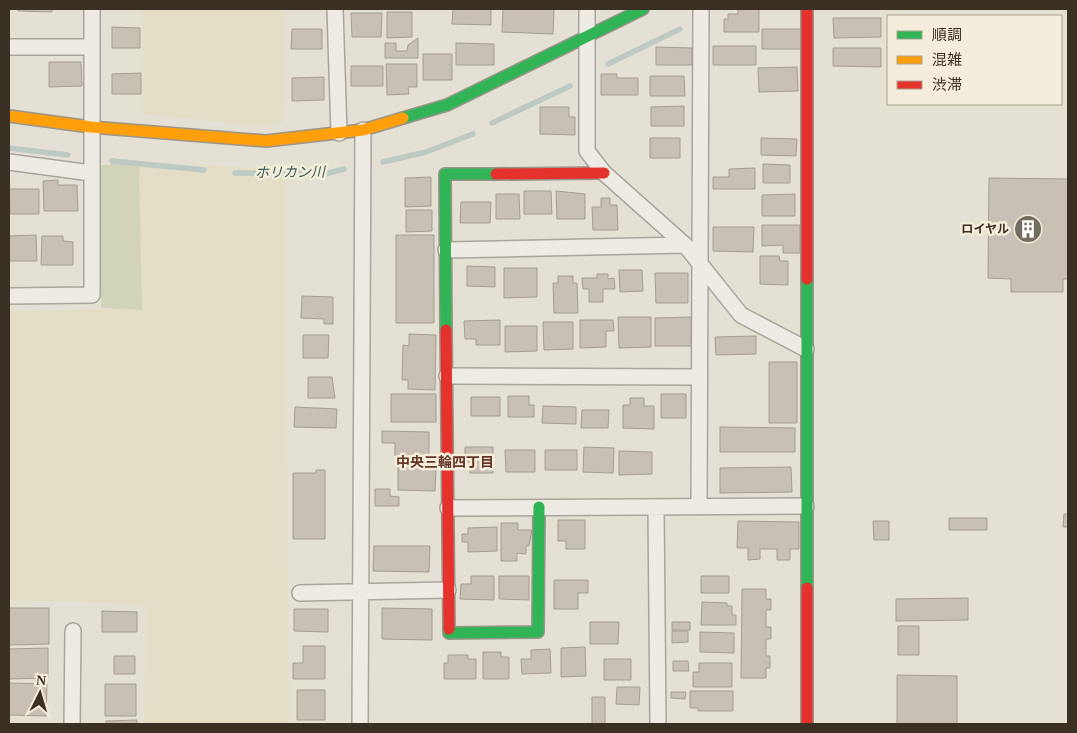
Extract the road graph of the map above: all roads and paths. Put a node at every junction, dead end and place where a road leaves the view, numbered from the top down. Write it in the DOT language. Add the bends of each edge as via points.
graph roads {
  1 [pos="92,9"];
  2 [pos="335,9"];
  3 [pos="586,9"];
  4 [pos="643,9"];
  5 [pos="701,9"];
  6 [pos="807,9"];
  7 [pos="586,37"];
  8 [pos="9,47"];
  9 [pos="92,47"];
  10 [pos="9,116"];
  11 [pos="91,126"];
  12 [pos="363,130"];
  13 [pos="339,133"];
  14 [pos="9,162"];
  15 [pos="91,173"];
  16 [pos="604,174"];
  17 [pos="685,245"];
  18 [pos="446,250"];
  19 [pos="699,261"];
  20 [pos="9,296"];
  21 [pos="806,349"];
  22 [pos="447,376"];
  23 [pos="699,377"];
  24 [pos="699,506"];
  25 [pos="806,506"];
  26 [pos="539,507"];
  27 [pos="656,507"];
  28 [pos="448,508"];
  29 [pos="448,590"];
  30 [pos="300,593"];
  31 [pos="360,593"];
  32 [pos="73,631"];
  33 [pos="72,724"];
  34 [pos="360,724"];
  35 [pos="658,724"];
  36 [pos="807,724"];
  1 -- 9 [label="street"];
  2 -- 13 [label="street"];
  3 -- 7 [label="street"];
  4 -- 7 [label="street"];
  5 -- 19 [label="street"];
  6 -- 21 [label="street"];
  7 -- 12 [label="street" via="447,104"];
  7 -- 16 [label="street" via="586,151"];
  8 -- 9 [label="street"];
  9 -- 11 [label="street"];
  10 -- 11 [label="street"];
  11 -- 13 [label="street" via="266,141"];
  11 -- 15 [label="street"];
  12 -- 13 [label="street"];
  12 -- 31 [label="street"];
  14 -- 15 [label="street"];
  15 -- 20 [label="street" via="92,295"];
  16 -- 17 [label="street"];
  16 -- 18 [label="street" via="445,174"];
  17 -- 18 [label="street"];
  17 -- 19 [label="street"];
  18 -- 22 [label="street"];
  19 -- 21 [label="street" via="741,316"];
  19 -- 23 [label="street"];
  21 -- 25 [label="street"];
  22 -- 23 [label="street"];
  22 -- 28 [label="street"];
  23 -- 24 [label="street"];
  24 -- 25 [label="street"];
  24 -- 27 [label="street"];
  25 -- 36 [label="street"];
  26 -- 27 [label="street"];
  26 -- 28 [label="street"];
  26 -- 29 [label="street" via="538,632 448,633"];
  27 -- 35 [label="street"];
  28 -- 29 [label="street"];
  29 -- 31 [label="street"];
  30 -- 31 [label="street"];
  31 -- 34 [label="street"];
  32 -- 33 [label="street"];
}
